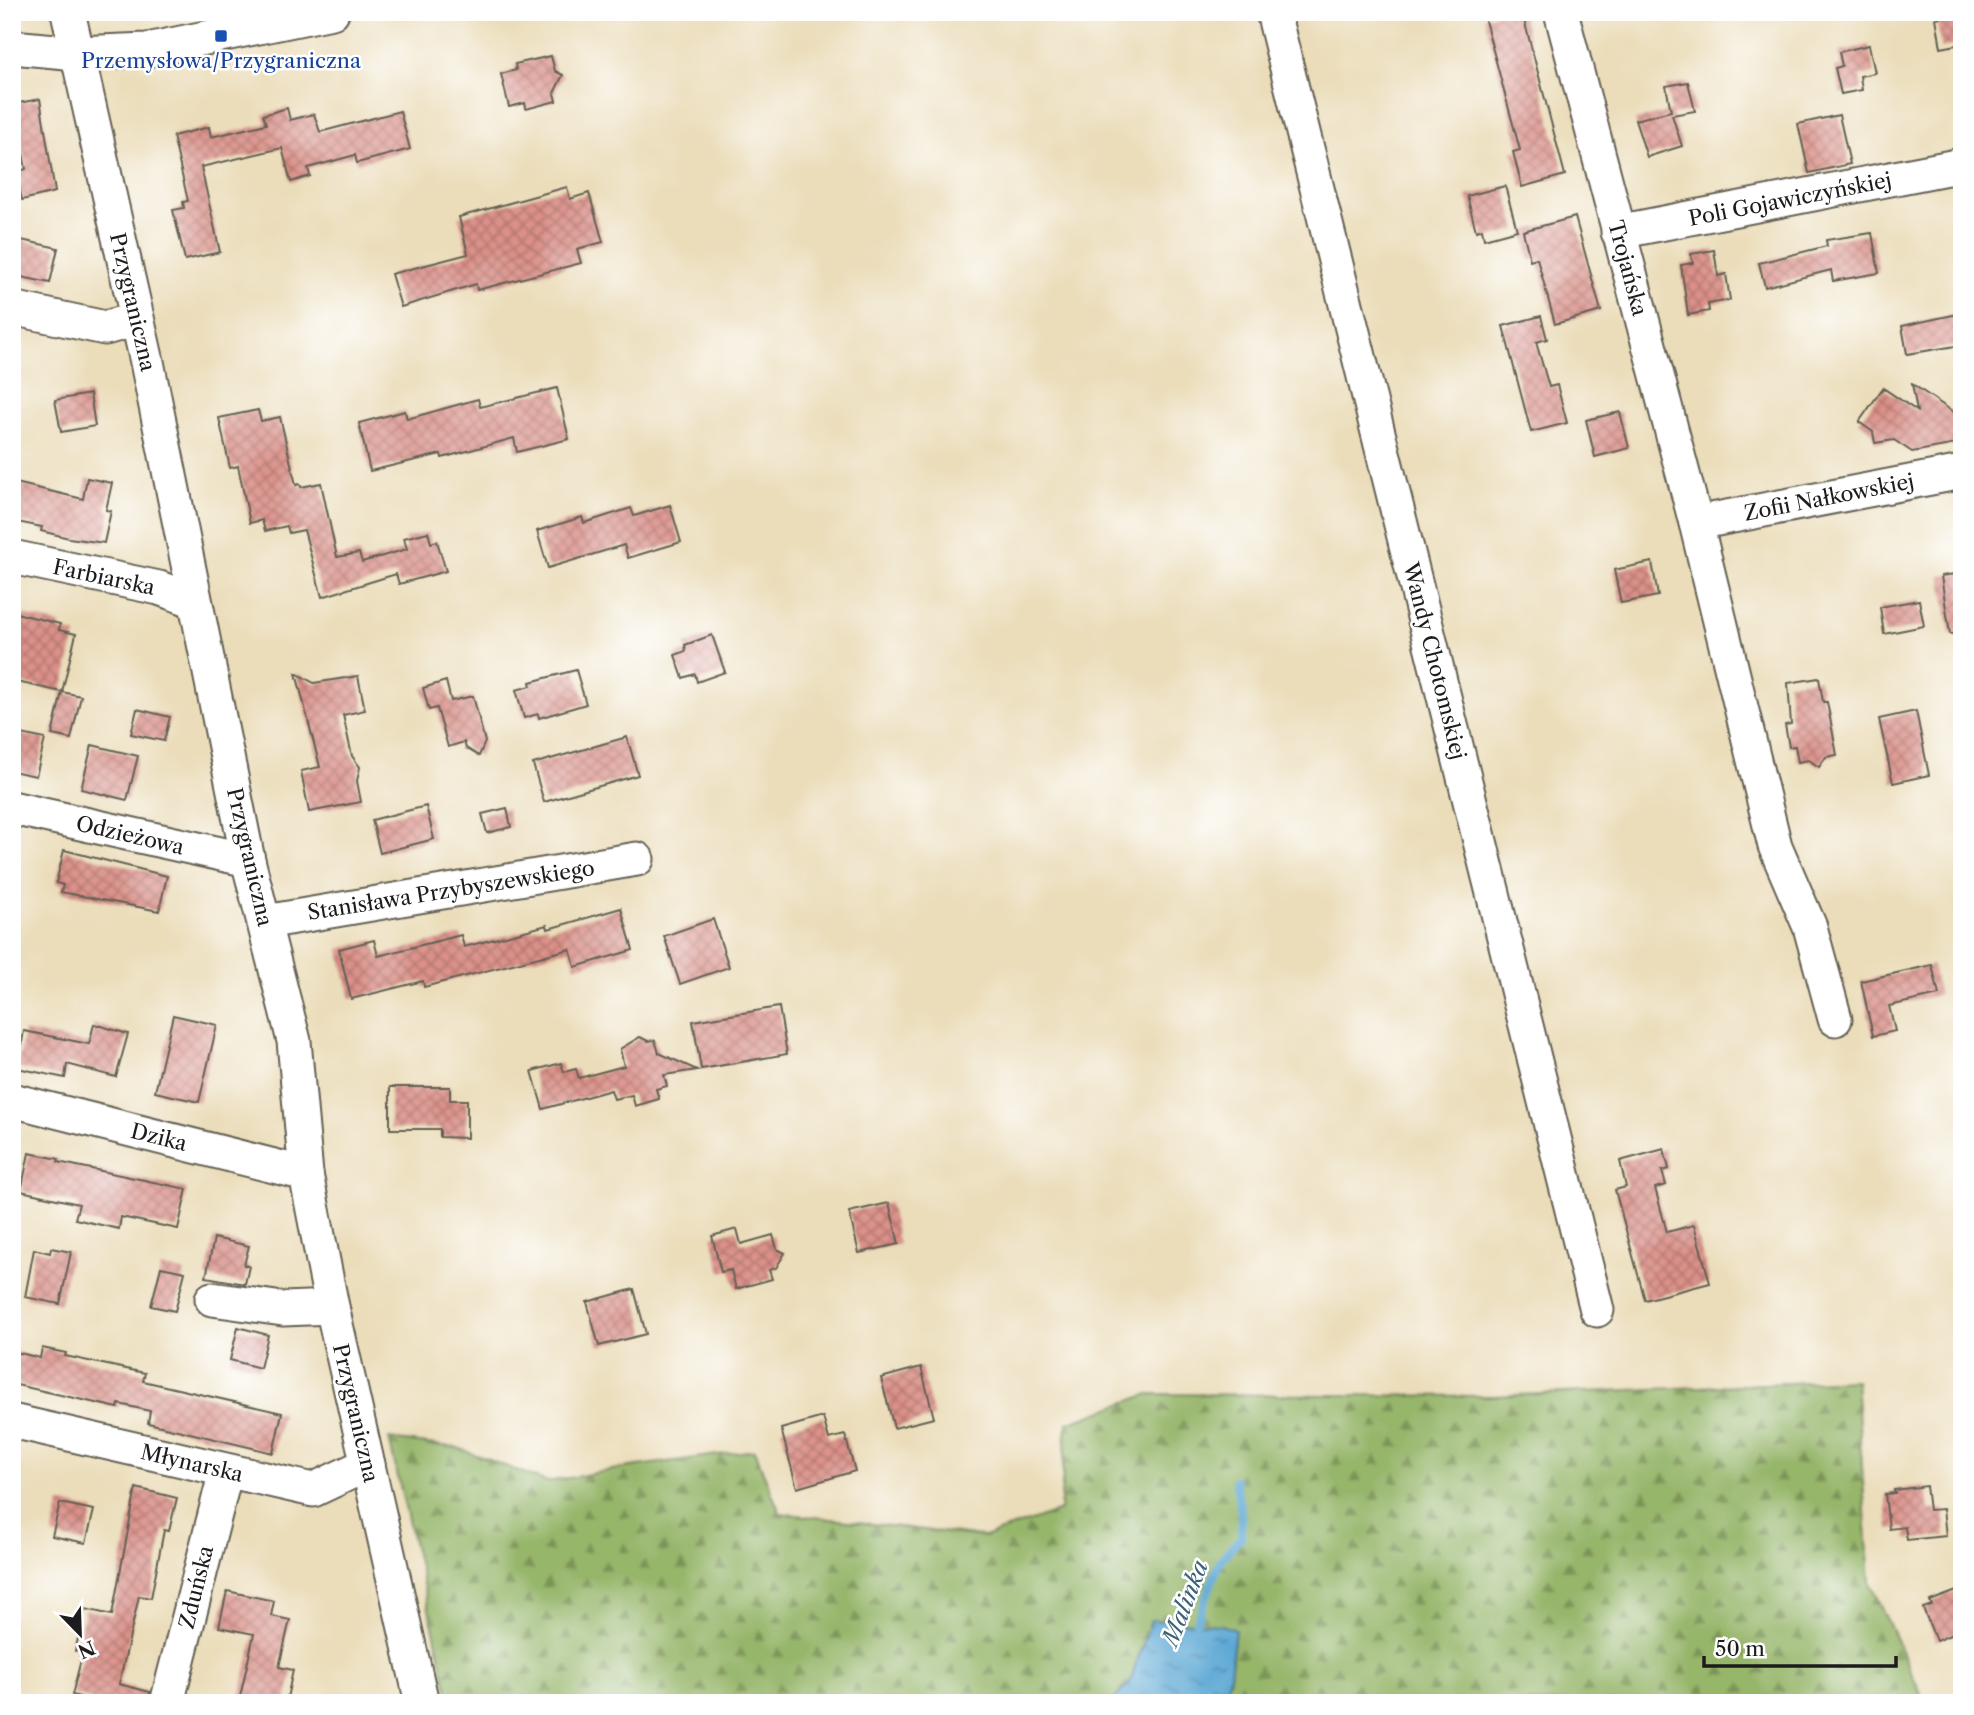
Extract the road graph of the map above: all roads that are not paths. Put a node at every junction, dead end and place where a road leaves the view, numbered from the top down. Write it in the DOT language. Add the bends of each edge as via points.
graph roads {
  1 [pos="68,12"];
  2 [pos="332,12"];
  3 [pos="1273,12"];
  4 [pos="1561,12"];
  5 [pos="12,47"];
  6 [pos="77,53"];
  7 [pos="1962,165"];
  8 [pos="1618,232"];
  9 [pos="12,308"];
  10 [pos="137,319"];
  11 [pos="1962,472"];
  12 [pos="1696,523"];
  13 [pos="12,557"];
  14 [pos="195,600"];
  15 [pos="12,808"];
  16 [pos="637,859"];
  17 [pos="248,860"];
  18 [pos="265,922"];
  19 [pos="1835,1019"];
  20 [pos="12,1100"];
  21 [pos="306,1174"];
  22 [pos="212,1299"];
  23 [pos="332,1307"];
  24 [pos="1597,1310"];
  25 [pos="12,1421"];
  26 [pos="368,1464"];
  27 [pos="226,1471"];
  28 [pos="167,1703"];
  29 [pos="422,1703"];
  1 -- 6 [label="street, Przygraniczna"];
  2 -- 6 [label="street" via="157,49"];
  3 -- 24 [label="street, Wandy Chotomskiej"];
  4 -- 8 [label="street, Trojańska"];
  5 -- 6 [label="street"];
  6 -- 10 [label="street, Przygraniczna"];
  7 -- 8 [label="street, Poli Gojawiczyńskiej"];
  8 -- 12 [label="street, Trojańska"];
  9 -- 10 [label="street" via="106,328"];
  10 -- 14 [label="street, Przygraniczna"];
  11 -- 12 [label="street, Zofii Nałkowskiej"];
  12 -- 19 [label="street, Trojańska" via="1775,846 1810,927"];
  13 -- 14 [label="street, Farbiarska"];
  14 -- 17 [label="street, Przygraniczna"];
  15 -- 17 [label="street, Odzieżowa"];
  16 -- 18 [label="street, Stanisława Przybyszewskiego"];
  17 -- 18 [label="street, Przygraniczna"];
  18 -- 21 [label="street, Przygraniczna" via="294,1041"];
  20 -- 21 [label="street, Dzika"];
  21 -- 23 [label="street, Przygraniczna"];
  22 -- 23 [label="street" via="283,1309"];
  23 -- 26 [label="street, Przygraniczna"];
  25 -- 27 [label="street, Młynarska"];
  26 -- 27 [label="street, Młynarska" via="313,1490"];
  26 -- 29 [label="street, Przygraniczna"];
  27 -- 28 [label="street, Zduńska"];
}
